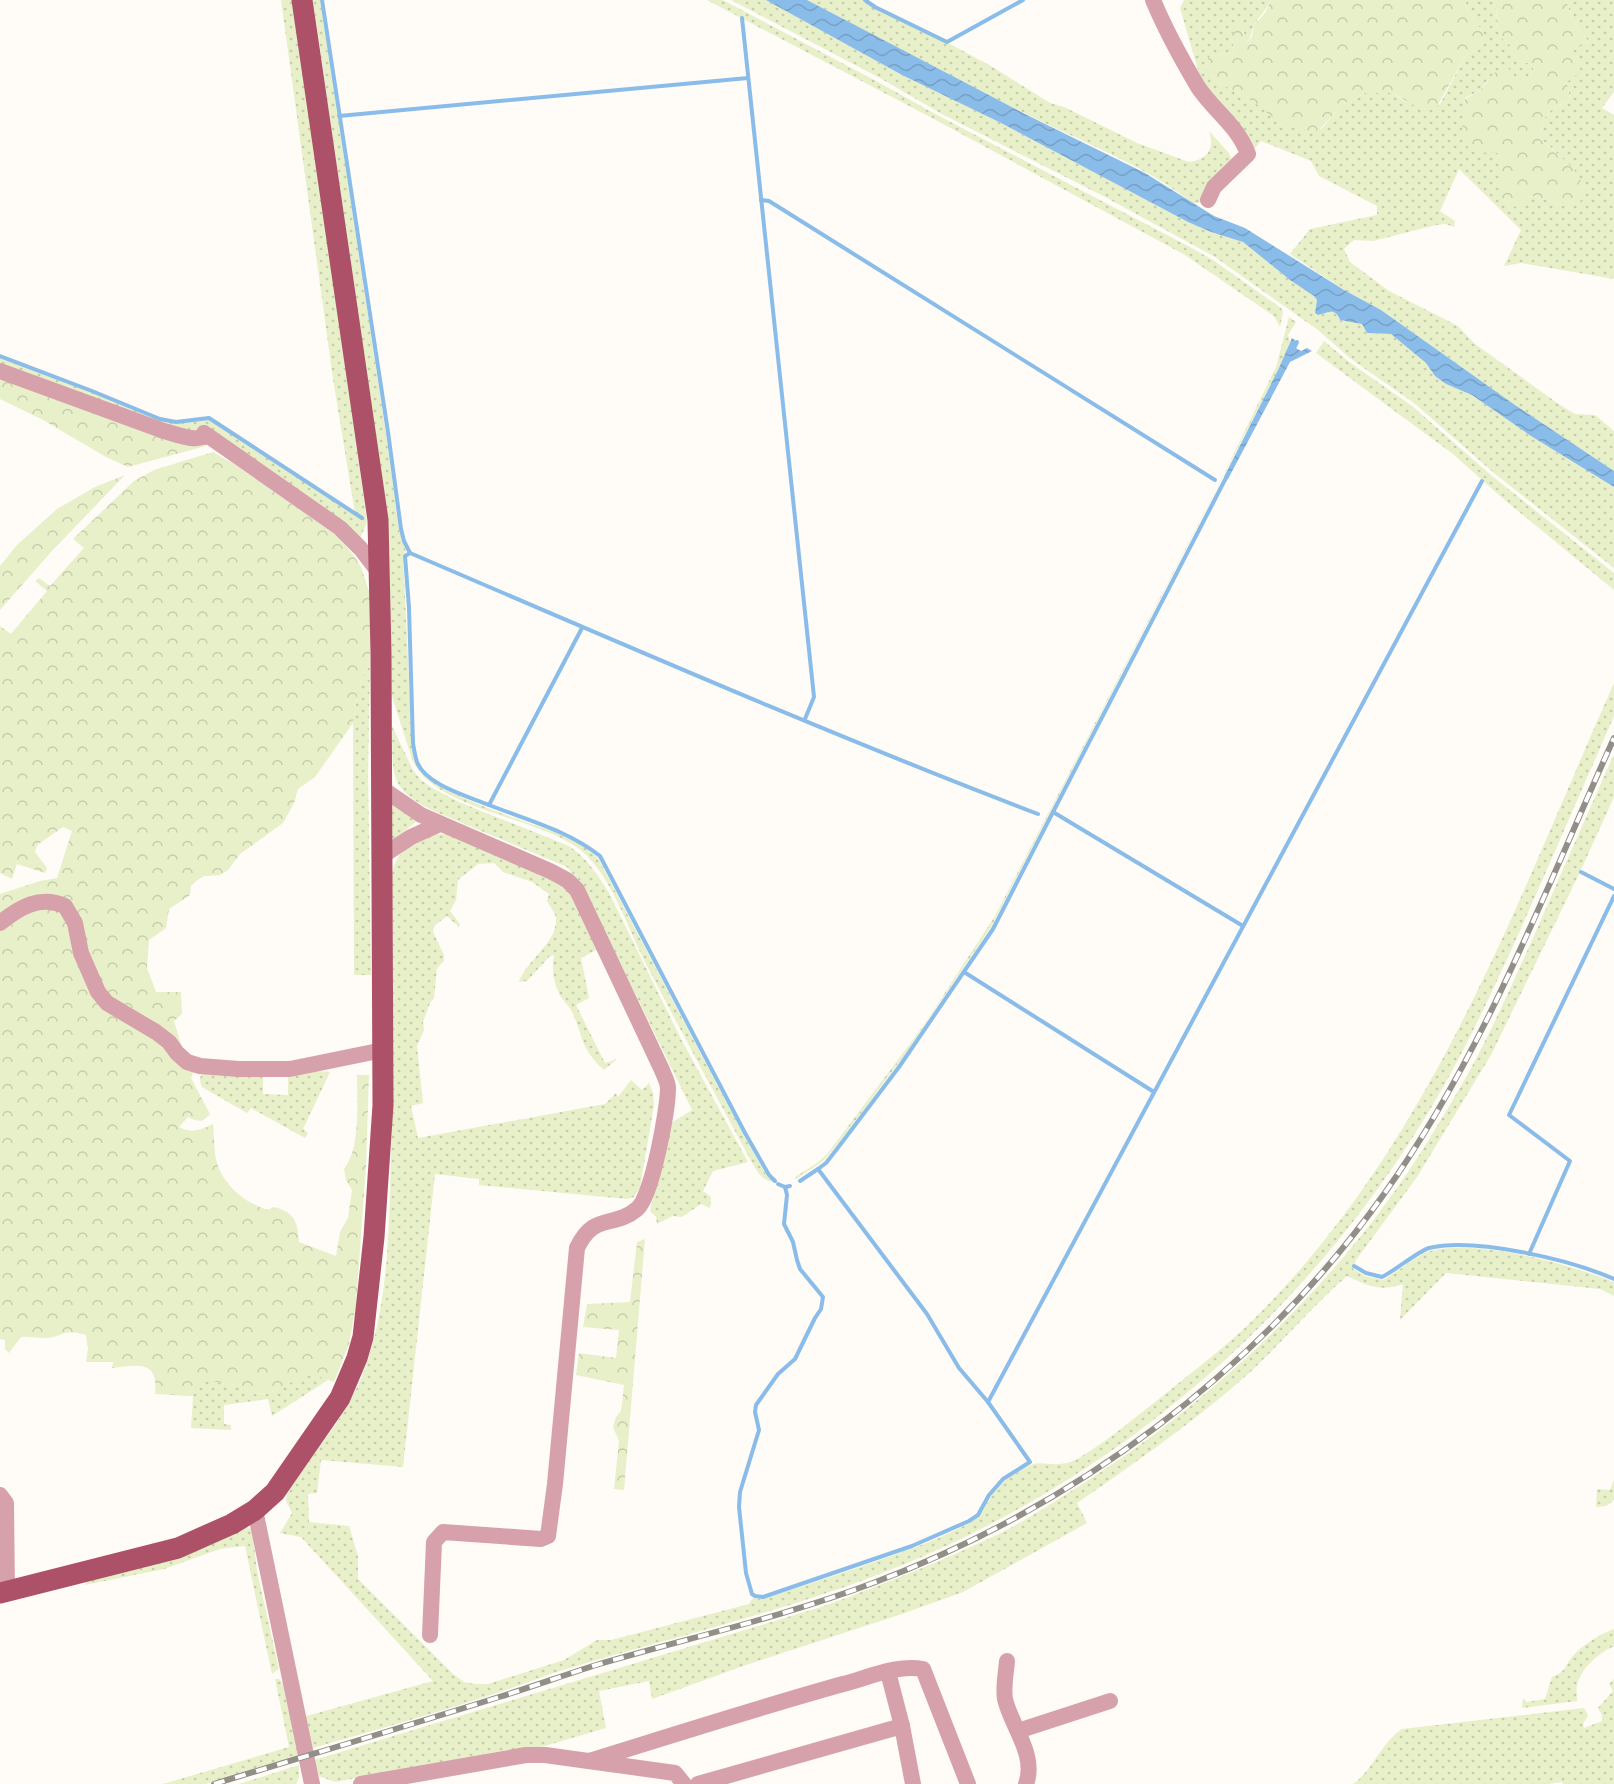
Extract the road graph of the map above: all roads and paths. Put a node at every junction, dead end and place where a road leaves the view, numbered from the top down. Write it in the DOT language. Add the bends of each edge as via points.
graph roads {
  1 [pos="302,0"];
  2 [pos="1153,0"];
  3 [pos="1208,200"];
  4 [pos="0,371"];
  5 [pos="380,574"];
  6 [pos="380,787"];
  7 [pos="440,824"];
  8 [pos="382,856"];
  9 [pos="0,923"];
  10 [pos="383,1050"];
  11 [pos="0,1495"];
  12 [pos="255,1510"];
  13 [pos="3,1592"];
  14 [pos="430,1635"];
  15 [pos="1007,1661"];
  16 [pos="888,1672"];
  17 [pos="1110,1701"];
  18 [pos="902,1726"];
  19 [pos="1018,1731"];
  20 [pos="589,1761"];
  21 [pos="312,1784"];
  22 [pos="361,1784"];
  23 [pos="684,1784"];
  24 [pos="698,1784"];
  25 [pos="913,1784"];
  26 [pos="968,1784"];
  27 [pos="1026,1784"];
  1 -- 5 [label="main road" via="378,520"];
  2 -- 3 [label="street" via="1199,88 1240,135 1248,154 1214,187"];
  4 -- 5 [label="street" via="164,431 189,438 201,439 206,435 340,528"];
  5 -- 6 [label="main road"];
  6 -- 7 [label="street"];
  6 -- 8 [label="main road"];
  7 -- 8 [label="street"];
  7 -- 14 [label="street" via="550,871 577,891 668,1086 663,1126 641,1206 626,1216 587,1230 577,1248 548,1536 541,1539 443,1532 438,1536 434,1542"];
  8 -- 10 [label="main road"];
  9 -- 10 [label="street" via="16,910 38,902 46,900 65,906 75,923 81,953 98,992 107,1003 169,1042 187,1062 239,1069 290,1069"];
  10 -- 12 [label="main road" via="380,1173 363,1337 340,1398 326,1421 275,1492"];
  11 -- 13 [label="street" via="6,1503"];
  12 -- 13 [label="main road" via="178,1548"];
  12 -- 21 [label="street"];
  15 -- 19 [label="street" via="1004,1697"];
  16 -- 18 [label="street"];
  16 -- 20 [label="street"];
  16 -- 26 [label="street" via="923,1669"];
  17 -- 19 [label="street"];
  18 -- 24 [label="street"];
  18 -- 25 [label="street"];
  19 -- 27 [label="street" via="1030,1774"];
  20 -- 22 [label="street" via="526,1755"];
  20 -- 23 [label="street" via="655,1768 675,1773"];
}
